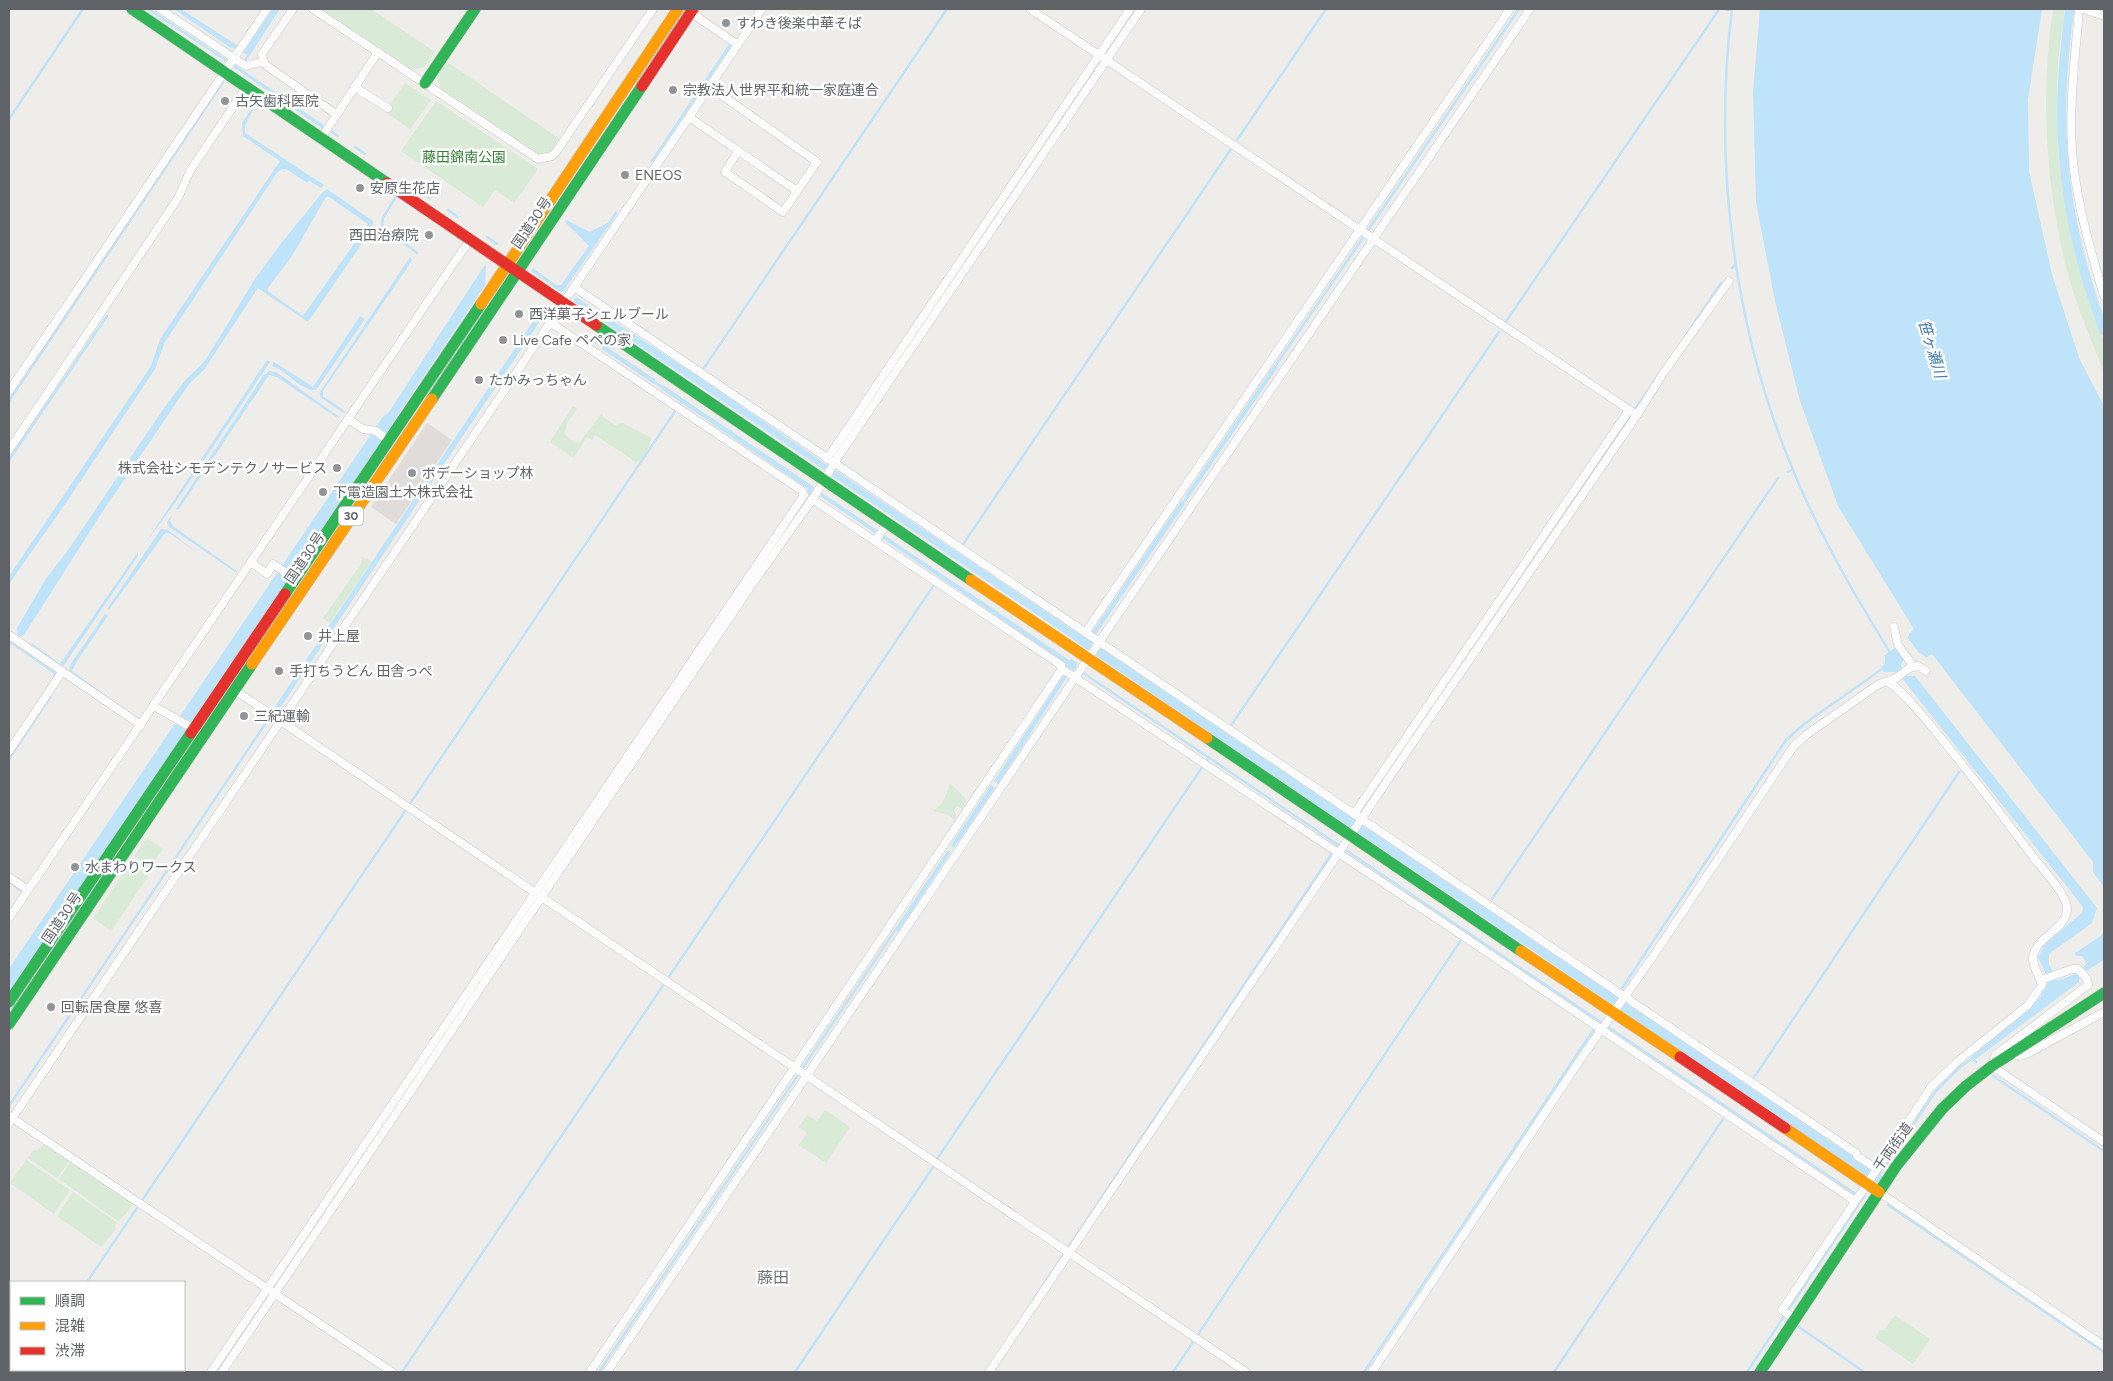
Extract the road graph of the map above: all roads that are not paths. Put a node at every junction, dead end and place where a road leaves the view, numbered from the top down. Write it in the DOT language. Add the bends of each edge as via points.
graph roads {
  1 [pos="132,9"];
  2 [pos="160,9"];
  3 [pos="267,9"];
  4 [pos="293,9"];
  5 [pos="313,9"];
  6 [pos="475,9"];
  7 [pos="653,9"];
  8 [pos="678,9"];
  9 [pos="762,9"];
  10 [pos="1030,9"];
  11 [pos="1130,9"];
  12 [pos="1141,9"];
  13 [pos="1510,9"];
  14 [pos="1530,9"];
  15 [pos="2079,9"];
  16 [pos="2084,9"];
  17 [pos="692,11"];
  18 [pos="2104,16"];
  19 [pos="738,45"];
  20 [pos="378,52"];
  21 [pos="1103,57"];
  22 [pos="264,61"];
  23 [pos="229,64"];
  24 [pos="425,83"];
  25 [pos="247,86"];
  26 [pos="354,87"];
  27 [pos="710,88"];
  28 [pos="388,108"];
  29 [pos="336,114"];
  30 [pos="689,117"];
  31 [pos="325,132"];
  32 [pos="738,152"];
  33 [pos="797,192"];
  34 [pos="1366,234"];
  35 [pos="471,238"];
  36 [pos="507,263"];
  37 [pos="518,271"];
  38 [pos="1729,281"];
  39 [pos="574,287"];
  40 [pos="2104,296"];
  41 [pos="564,303"];
  42 [pos="551,323"];
  43 [pos="1278,363"];
  44 [pos="9,391"];
  45 [pos="874,396"];
  46 [pos="1633,413"];
  47 [pos="348,418"];
  48 [pos="387,439"];
  49 [pos="9,450"];
  50 [pos="827,459"];
  51 [pos="818,487"];
  52 [pos="1185,500"];
  53 [pos="881,533"];
  54 [pos="251,562"];
  55 [pos="293,577"];
  56 [pos="1492,619"];
  57 [pos="1894,627"];
  58 [pos="9,635"];
  59 [pos="1083,657"];
  60 [pos="1914,667"];
  61 [pos="1926,671"];
  62 [pos="62,672"];
  63 [pos="1888,680"];
  64 [pos="229,687"];
  65 [pos="154,706"];
  66 [pos="274,717"];
  67 [pos="141,725"];
  68 [pos="192,727"];
  69 [pos="9,751"];
  70 [pos="1354,814"];
  71 [pos="1346,839"];
  72 [pos="9,877"];
  73 [pos="28,890"];
  74 [pos="538,895"];
  75 [pos="9,918"];
  76 [pos="2047,978"];
  77 [pos="2104,993"];
  78 [pos="9,1002"];
  79 [pos="1617,1007"];
  80 [pos="2104,1012"];
  81 [pos="9,1024"];
  82 [pos="1599,1028"];
  83 [pos="2012,1053"];
  84 [pos="1992,1066"];
  85 [pos="801,1072"];
  86 [pos="10,1119"];
  87 [pos="2104,1142"];
  88 [pos="1872,1175"];
  89 [pos="1879,1192"];
  90 [pos="1855,1201"];
  91 [pos="1067,1252"];
  92 [pos="271,1291"];
  93 [pos="1789,1315"];
  94 [pos="2104,1346"];
  95 [pos="211,1372"];
  96 [pos="222,1372"];
  97 [pos="392,1372"];
  98 [pos="590,1372"];
  99 [pos="607,1372"];
  100 [pos="988,1372"];
  101 [pos="1246,1372"];
  102 [pos="1372,1372"];
  103 [pos="1760,1372"];
  1 -- 23 [label="main road"];
  2 -- 23 [label="street"];
  3 -- 23 [label="street"];
  4 -- 22 [label="street" via="262,54"];
  5 -- 20 [label="street"];
  6 -- 24 [label="main road"];
  7 -- 24 [label="street" via="560,146 545,159 532,156"];
  8 -- 36 [label="main road, 国道30号 / 30"];
  9 -- 19 [label="street"];
  10 -- 21 [label="street"];
  11 -- 21 [label="street"];
  12 -- 21 [label="street"];
  13 -- 34 [label="street"];
  14 -- 34 [label="street"];
  15 -- 40 [label="street" via="2071,109 2073,162 2086,238"];
  16 -- 18 [label="street"];
  17 -- 19 [label="street"];
  17 -- 37 [label="main road, 国道30号 / 30"];
  19 -- 27 [label="street"];
  20 -- 24 [label="street"];
  20 -- 26 [label="street"];
  21 -- 34 [label="street"];
  21 -- 45 [label="street"];
  22 -- 23 [label="street" via="246,66"];
  22 -- 29 [label="street"];
  23 -- 25 [label="main road"];
  23 -- 44 [label="street"];
  25 -- 31 [label="main road"];
  25 -- 49 [label="street" via="190,171 178,198"];
  26 -- 28 [label="street"];
  26 -- 29 [label="street"];
  27 -- 30 [label="street"];
  27 -- 33 [label="street" via="817,162"];
  29 -- 31 [label="street"];
  30 -- 32 [label="street"];
  30 -- 39 [label="street"];
  31 -- 35 [label="main road"];
  32 -- 33 [label="street"];
  32 -- 33 [label="street" via="725,172 783,212"];
  34 -- 43 [label="street"];
  34 -- 43 [label="street"];
  34 -- 46 [label="street"];
  35 -- 36 [label="main road"];
  35 -- 47 [label="street"];
  36 -- 37 [label="main road"];
  36 -- 48 [label="main road, 国道30号 / 30"];
  37 -- 41 [label="main road"];
  37 -- 64 [label="main road, 国道30号 / 30"];
  38 -- 46 [label="street"];
  39 -- 41 [label="street"];
  39 -- 50 [label="street"];
  41 -- 42 [label="street"];
  41 -- 51 [label="main road"];
  42 -- 51 [label="street" via="802,490"];
  42 -- 66 [label="street"];
  43 -- 52 [label="street"];
  43 -- 52 [label="street"];
  45 -- 50 [label="street"];
  45 -- 51 [label="street"];
  46 -- 56 [label="street"];
  47 -- 48 [label="street" via="363,430 376,431"];
  47 -- 54 [label="street"];
  48 -- 55 [label="main road, 国道30号 / 30"];
  50 -- 51 [label="street"];
  51 -- 53 [label="main road"];
  51 -- 53 [label="street"];
  51 -- 59 [label="street"];
  51 -- 74 [label="street"];
  52 -- 59 [label="street"];
  52 -- 59 [label="street"];
  53 -- 59 [label="main road"];
  53 -- 59 [label="street" via="1062,665"];
  54 -- 55 [label="street" via="267,574 273,564"];
  54 -- 65 [label="street"];
  55 -- 64 [label="main road, 国道30号 / 30"];
  56 -- 70 [label="street"];
  56 -- 71 [label="street"];
  57 -- 60 [label="street" via="1898,645"];
  58 -- 62 [label="street"];
  59 -- 70 [label="street"];
  59 -- 71 [label="main road"];
  59 -- 71 [label="street" via="1205,764"];
  59 -- 85 [label="street"];
  59 -- 85 [label="street"];
  60 -- 61 [label="street"];
  60 -- 63 [label="street"];
  62 -- 67 [label="street"];
  62 -- 69 [label="street"];
  63 -- 76 [label="street" via="1952,751 2065,900 2066,915 2034,953 2035,969"];
  63 -- 79 [label="street" via="1793,747"];
  64 -- 66 [label="street"];
  64 -- 68 [label="main road, 国道30号 / 30"];
  64 -- 81 [label="main road, 国道30号 / 30"];
  65 -- 67 [label="street"];
  65 -- 68 [label="street"];
  66 -- 74 [label="street"];
  66 -- 86 [label="street"];
  67 -- 73 [label="street"];
  68 -- 78 [label="main road, 国道30号 / 30"];
  70 -- 71 [label="street"];
  71 -- 79 [label="main road"];
  71 -- 79 [label="street"];
  71 -- 82 [label="street" via="1464,937"];
  71 -- 91 [label="street"];
  72 -- 73 [label="street"];
  73 -- 75 [label="street"];
  74 -- 85 [label="street"];
  74 -- 92 [label="street"];
  76 -- 84 [label="street" via="2072,969 2081,972 2088,985 1995,1055"];
  76 -- 88 [label="street" via="2032,1001 1931,1087"];
  77 -- 83 [label="main road, 千両街道"];
  79 -- 82 [label="street"];
  79 -- 88 [label="main road"];
  79 -- 88 [label="street" via="1856,1153"];
  80 -- 83 [label="street" via="2027,1054 2019,1056"];
  82 -- 90 [label="street"];
  82 -- 102 [label="street"];
  83 -- 84 [label="main road, 千両街道"];
  84 -- 87 [label="street"];
  84 -- 89 [label="main road, 千両街道" via="1942,1109 1915,1140"];
  85 -- 91 [label="street"];
  85 -- 98 [label="street"];
  85 -- 99 [label="street"];
  86 -- 92 [label="street"];
  88 -- 89 [label="main road"];
  88 -- 90 [label="street"];
  89 -- 93 [label="main road, 千両街道"];
  89 -- 94 [label="street"];
  90 -- 93 [label="street" via="1782,1310"];
  91 -- 100 [label="street"];
  91 -- 101 [label="street"];
  92 -- 95 [label="street"];
  92 -- 96 [label="street"];
  92 -- 97 [label="street"];
  93 -- 103 [label="main road, 千両街道"];
}
